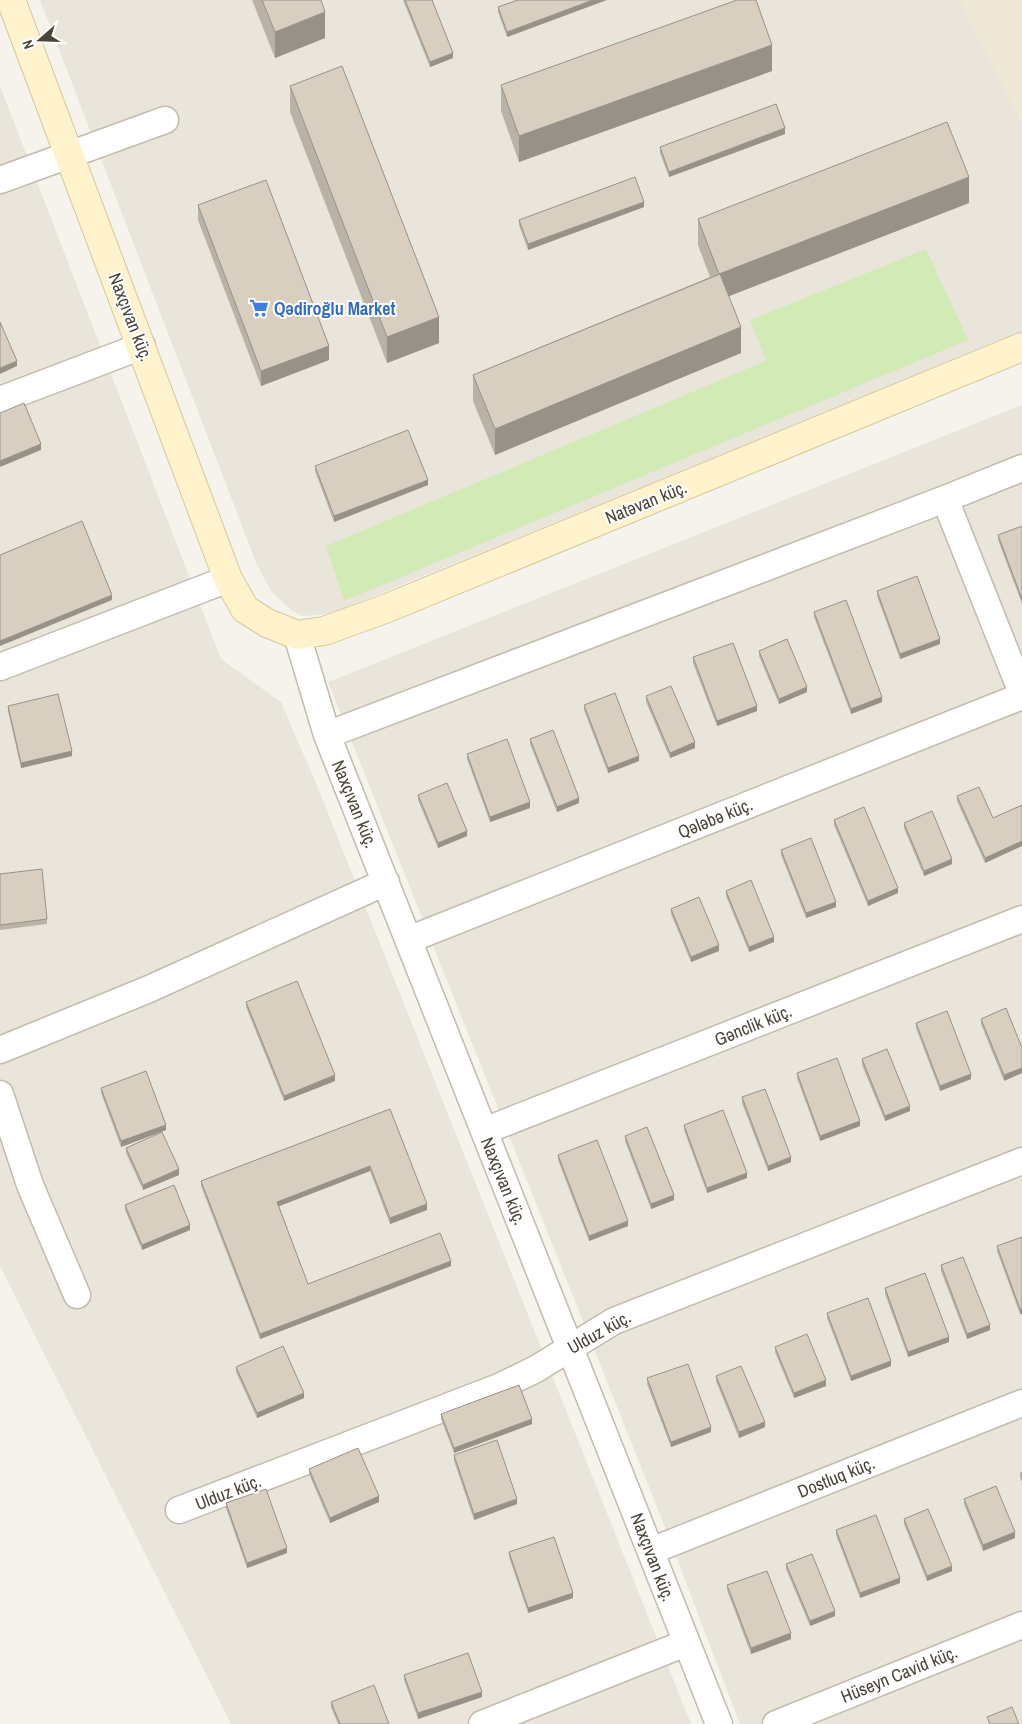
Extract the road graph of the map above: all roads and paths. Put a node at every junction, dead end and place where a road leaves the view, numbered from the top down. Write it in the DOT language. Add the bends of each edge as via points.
graph roads {
  1 [pos="11,0"];
  2 [pos="165,120"];
  3 [pos="70,154"];
  4 [pos="0,180"];
  5 [pos="142,346"];
  6 [pos="1022,346"];
  7 [pos="0,400"];
  8 [pos="1022,468"];
  9 [pos="945,499"];
  10 [pos="228,578"];
  11 [pos="297,635"];
  12 [pos="0,667"];
  13 [pos="1022,695"];
  14 [pos="327,734"];
  15 [pos="386,882"];
  16 [pos="1022,919"];
  17 [pos="408,940"];
  18 [pos="0,1050"];
  19 [pos="0,1094"];
  20 [pos="484,1131"];
  21 [pos="1022,1161"];
  22 [pos="78,1295"];
  23 [pos="570,1348"];
  24 [pos="1022,1403"];
  25 [pos="180,1510"];
  26 [pos="651,1551"];
  27 [pos="1022,1625"];
  28 [pos="686,1643"];
  29 [pos="482,1724"];
  30 [pos="719,1724"];
  31 [pos="776,1724"];
  1 -- 3 [label="street, Naxçıvan küç."];
  2 -- 3 [label="street"];
  3 -- 4 [label="street"];
  3 -- 5 [label="street, Naxçıvan küç."];
  5 -- 7 [label="street"];
  5 -- 10 [label="street, Naxçıvan küç."];
  6 -- 11 [label="street, Natəvan küç." via="385,609 324,631"];
  8 -- 9 [label="street"];
  9 -- 13 [label="street"];
  9 -- 14 [label="street"];
  10 -- 11 [label="street, Naxçıvan küç." via="245,609 267,623"];
  10 -- 12 [label="street"];
  11 -- 14 [label="street, Naxçıvan küç."];
  13 -- 17 [label="street, Qələbə küç."];
  14 -- 15 [label="street, Naxçıvan küç."];
  15 -- 17 [label="street, Naxçıvan küç."];
  15 -- 18 [label="street" via="149,989"];
  16 -- 20 [label="street, Gənclik küç."];
  17 -- 20 [label="street, Naxçıvan küç."];
  19 -- 22 [label="street" via="30,1185"];
  20 -- 23 [label="street, Naxçıvan küç."];
  21 -- 23 [label="street, Ulduz küç." via="639,1310"];
  23 -- 25 [label="street, Ulduz küç." via="499,1387"];
  23 -- 26 [label="street, Naxçıvan küç."];
  24 -- 26 [label="street, Dostluq küç."];
  26 -- 28 [label="street, Naxçıvan küç."];
  27 -- 31 [label="street, Hüseyn Cavid küç."];
  28 -- 29 [label="street"];
  28 -- 30 [label="street, Naxçıvan küç."];
}
